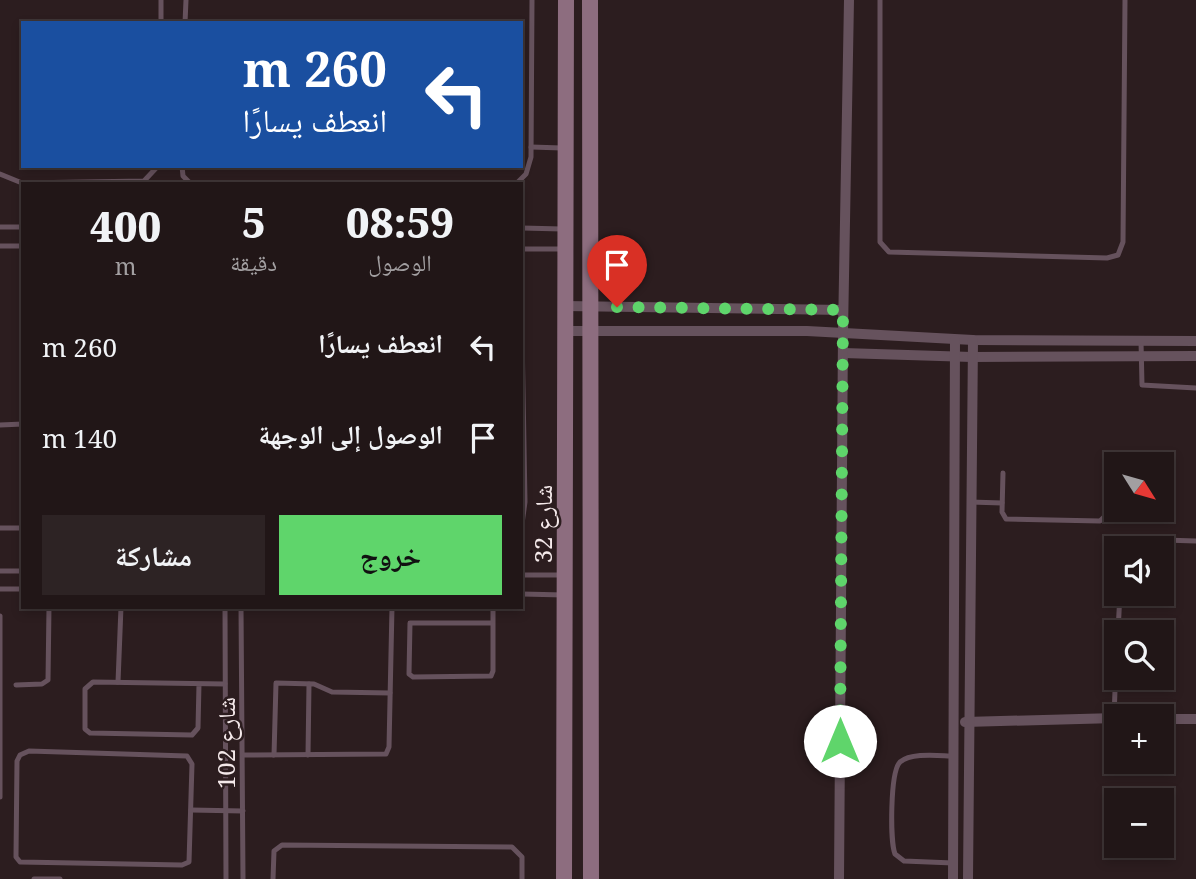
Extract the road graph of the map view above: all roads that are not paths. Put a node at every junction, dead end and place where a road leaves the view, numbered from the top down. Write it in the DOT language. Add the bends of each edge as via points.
graph roads {
  1 [pos="161,0"];
  2 [pos="186,0"];
  3 [pos="532,0"];
  4 [pos="565,0"];
  5 [pos="590,0"];
  6 [pos="849,0"];
  7 [pos="880,0"];
  8 [pos="1125,0"];
  9 [pos="161,21"];
  10 [pos="186,21"];
  11 [pos="531,147"];
  12 [pos="565,148"];
  13 [pos="156,168"];
  14 [pos="0,174"];
  15 [pos="83,182"];
  16 [pos="517,182"];
  17 [pos="21,183"];
  18 [pos="0,227"];
  19 [pos="21,227"];
  20 [pos="523,228"];
  21 [pos="565,229"];
  22 [pos="0,246"];
  23 [pos="21,246"];
  24 [pos="523,249"];
  25 [pos="565,249"];
  26 [pos="564,306"];
  27 [pos="590,307"];
  28 [pos="843,310"];
  29 [pos="563,331"];
  30 [pos="590,331"];
  31 [pos="843,332"];
  32 [pos="954,340"];
  33 [pos="973,341"];
  34 [pos="1141,341"];
  35 [pos="1196,341"];
  36 [pos="842,353"];
  37 [pos="1140,355"];
  38 [pos="954,356"];
  39 [pos="1196,356"];
  40 [pos="972,357"];
  41 [pos="1196,388"];
  42 [pos="523,389"];
  43 [pos="21,424"];
  44 [pos="0,425"];
  45 [pos="953,446"];
  46 [pos="970,447"];
  47 [pos="1003,473"];
  48 [pos="970,502"];
  49 [pos="1002,503"];
  50 [pos="523,517"];
  51 [pos="1104,519"];
  52 [pos="0,527"];
  53 [pos="21,528"];
  54 [pos="1174,540"];
  55 [pos="1196,541"];
  56 [pos="0,571"];
  57 [pos="21,571"];
  58 [pos="523,575"];
  59 [pos="565,575"];
  60 [pos="590,576"];
  61 [pos="0,589"];
  62 [pos="21,589"];
  63 [pos="523,594"];
  64 [pos="565,595"];
  65 [pos="590,595"];
  66 [pos="50,609"];
  67 [pos="121,609"];
  68 [pos="225,609"];
  69 [pos="241,609"];
  70 [pos="392,609"];
  71 [pos="493,609"];
  72 [pos="0,616"];
  73 [pos="493,623"];
  74 [pos="118,682"];
  75 [pos="199,684"];
  76 [pos="225,684"];
  77 [pos="309,684"];
  78 [pos="16,685"];
  79 [pos="390,693"];
  80 [pos="1104,718"];
  81 [pos="1174,719"];
  82 [pos="1196,719"];
  83 [pos="971,721"];
  84 [pos="955,723"];
  85 [pos="243,755"];
  86 [pos="274,755"];
  87 [pos="308,755"];
  88 [pos="955,756"];
  89 [pos="0,797"];
  90 [pos="191,810"];
  91 [pos="226,811"];
  92 [pos="243,811"];
  93 [pos="954,863"];
  94 [pos="34,879"];
  95 [pos="60,879"];
  96 [pos="226,879"];
  97 [pos="243,879"];
  98 [pos="273,879"];
  99 [pos="522,879"];
  100 [pos="564,879"];
  101 [pos="590,879"];
  102 [pos="839,879"];
  103 [pos="953,879"];
  104 [pos="968,879"];
  1 -- 9 [label="lane"];
  2 -- 10 [label="lane"];
  3 -- 11 [label="lane"];
  4 -- 12 [label="main road, شارع 32"];
  5 -- 27 [label="main road, شارع 32"];
  6 -- 28 [label="street"];
  7 -- 8 [label="lane" via="883,248 889,252 1107,258 1118,255 1123,242"];
  11 -- 12 [label="lane"];
  11 -- 16 [label="lane" via="529,166"];
  12 -- 21 [label="main road, شارع 32"];
  13 -- 15 [label="lane" via="144,181"];
  14 -- 17 [label="lane"];
  18 -- 19 [label="lane"];
  20 -- 21 [label="lane"];
  21 -- 25 [label="main road, شارع 32"];
  22 -- 23 [label="lane"];
  24 -- 25 [label="lane"];
  25 -- 26 [label="main road, شارع 32"];
  26 -- 27 [label="street"];
  26 -- 29 [label="main road, شارع 32"];
  27 -- 28 [label="street"];
  27 -- 30 [label="main road, شارع 32"];
  28 -- 31 [label="street"];
  29 -- 30 [label="street"];
  29 -- 59 [label="main road, شارع 32"];
  30 -- 31 [label="street"];
  30 -- 60 [label="main road, شارع 32"];
  31 -- 32 [label="street"];
  31 -- 36 [label="street"];
  32 -- 33 [label="street"];
  32 -- 38 [label="street"];
  33 -- 34 [label="street"];
  33 -- 40 [label="street"];
  34 -- 35 [label="street"];
  34 -- 37 [label="lane"];
  36 -- 38 [label="street"];
  36 -- 102 [label="street"];
  37 -- 39 [label="street"];
  37 -- 40 [label="street"];
  37 -- 41 [label="lane" via="1144,387"];
  38 -- 40 [label="street"];
  38 -- 45 [label="street"];
  40 -- 46 [label="street"];
  42 -- 50 [label="lane"];
  43 -- 44 [label="lane"];
  45 -- 46 [label="street"];
  45 -- 84 [label="street"];
  46 -- 48 [label="street"];
  47 -- 49 [label="lane"];
  48 -- 49 [label="lane"];
  48 -- 83 [label="street"];
  49 -- 51 [label="lane" via="1008,520"];
  52 -- 53 [label="lane"];
  54 -- 55 [label="lane"];
  56 -- 57 [label="lane"];
  58 -- 59 [label="lane"];
  59 -- 60 [label="main road"];
  59 -- 64 [label="main road, شارع 32"];
  60 -- 65 [label="main road, شارع 32"];
  61 -- 62 [label="lane"];
  63 -- 64 [label="lane"];
  64 -- 65 [label="main road"];
  64 -- 100 [label="main road, شارع 32"];
  65 -- 101 [label="main road, شارع 32"];
  66 -- 78 [label="lane" via="48,680"];
  67 -- 74 [label="lane"];
  68 -- 76 [label="lane, شارع 102"];
  69 -- 85 [label="lane, شارع 102"];
  70 -- 79 [label="lane"];
  71 -- 73 [label="lane"];
  72 -- 89 [label="lane"];
  73 -- 73 [label="lane" via="491,676 409,674 410,623"];
  74 -- 75 [label="lane"];
  74 -- 75 [label="lane" via="87,685 87,732 192,735 198,728"];
  75 -- 76 [label="lane"];
  76 -- 91 [label="lane, شارع 102"];
  77 -- 79 [label="lane" via="332,692"];
  77 -- 86 [label="lane" via="274,685"];
  77 -- 87 [label="lane"];
  79 -- 87 [label="lane" via="386,754"];
  80 -- 83 [label="street"];
  81 -- 82 [label="street"];
  83 -- 84 [label="street"];
  83 -- 104 [label="street"];
  84 -- 88 [label="street"];
  85 -- 86 [label="lane"];
  85 -- 92 [label="lane, شارع 102"];
  86 -- 87 [label="lane"];
  88 -- 93 [label="street"];
  88 -- 93 [label="lane" via="907,758 893,777 895,854 905,861"];
  90 -- 90 [label="lane" via="190,859 186,864 20,862 16,857 18,758 26,751 184,755 192,764"];
  90 -- 91 [label="lane"];
  91 -- 92 [label="lane"];
  91 -- 96 [label="lane, شارع 102"];
  92 -- 97 [label="lane, شارع 102"];
  93 -- 103 [label="street"];
  94 -- 95 [label="lane"];
  98 -- 99 [label="lane" via="274,851 282,845 512,847 522,858"];
}
